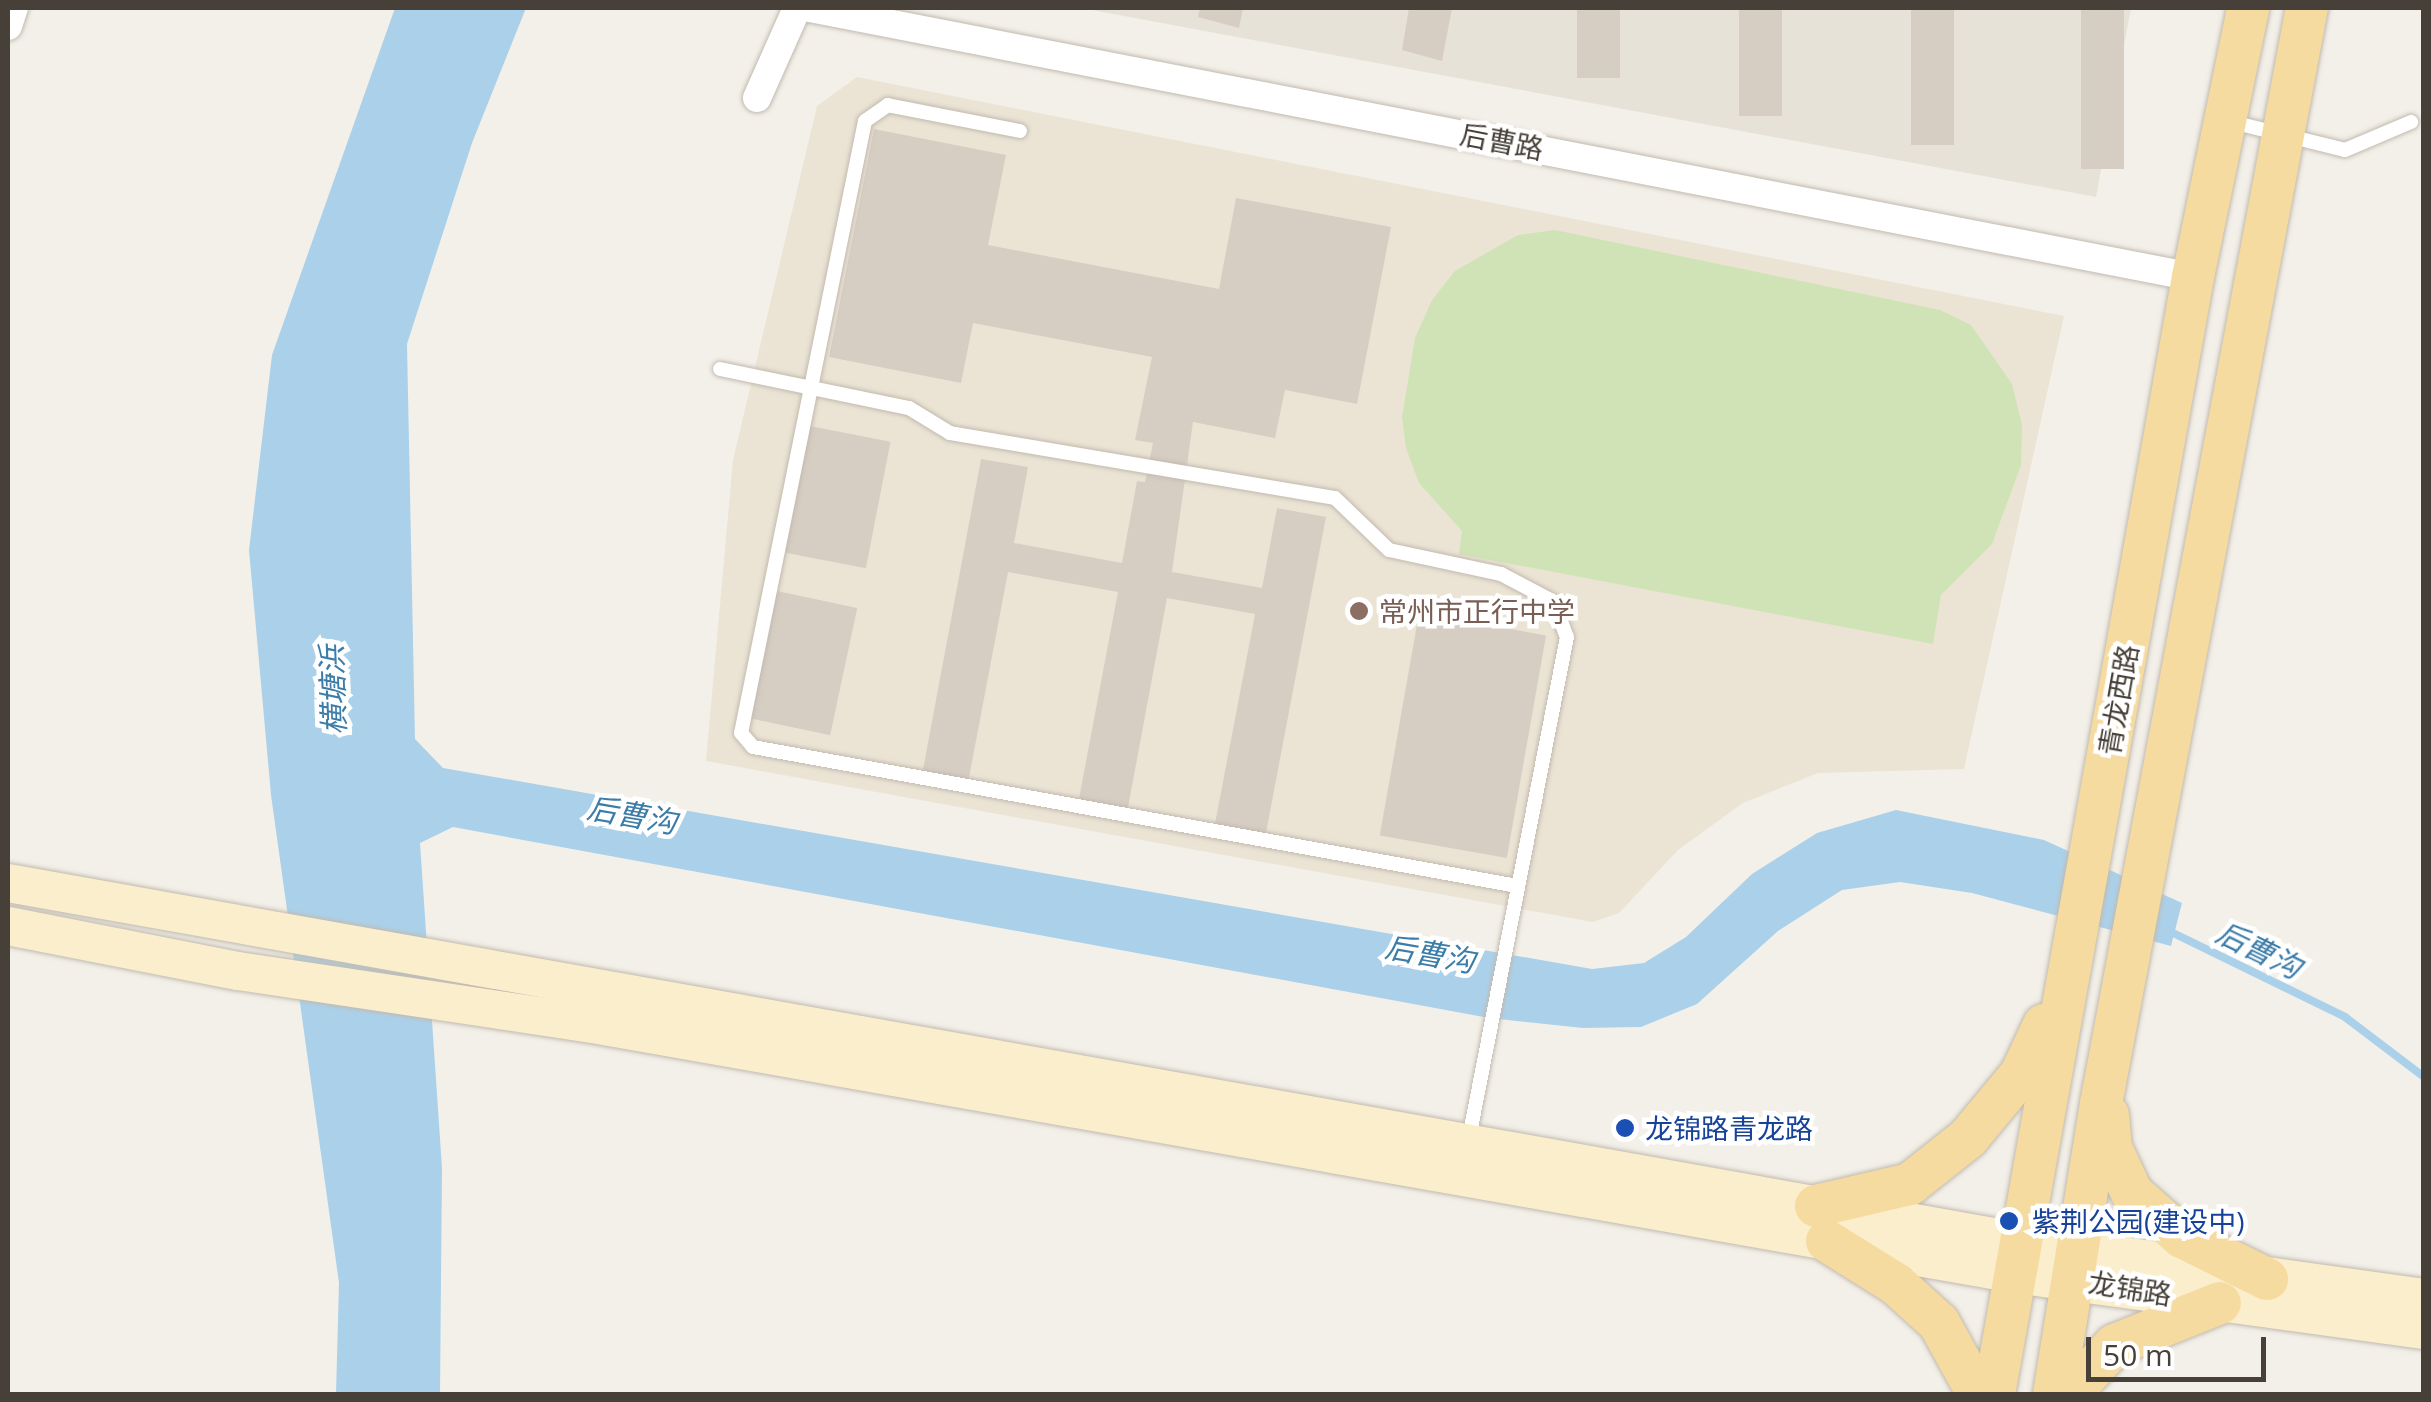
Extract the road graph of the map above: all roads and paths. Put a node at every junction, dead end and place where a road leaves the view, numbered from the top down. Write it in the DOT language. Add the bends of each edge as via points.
graph roads {
  1 [pos="14,8"];
  2 [pos="797,8"];
  3 [pos="810,8"];
  4 [pos="2248,8"];
  5 [pos="2307,8"];
  6 [pos="8,26"];
  7 [pos="757,98"];
  8 [pos="2226,120"];
  9 [pos="2411,122"];
  10 [pos="1020,131"];
  11 [pos="2283,137"];
  12 [pos="2193,277"];
  13 [pos="720,369"];
  14 [pos="810,388"];
  15 [pos="8,883"];
  16 [pos="1515,894"];
  17 [pos="8,926"];
  18 [pos="2066,979"];
  19 [pos="2105,1085"];
  20 [pos="1468,1144"];
  21 [pos="1822,1224"];
  22 [pos="2018,1258"];
  23 [pos="2075,1264"];
  24 [pos="2267,1279"];
  25 [pos="2424,1298"];
  26 [pos="2220,1303"];
  27 [pos="2424,1330"];
  28 [pos="1978,1394"];
  29 [pos="1994,1394"];
  30 [pos="2054,1394"];
  31 [pos="2069,1394"];
  1 -- 6 [label="street"];
  2 -- 7 [label="street"];
  3 -- 12 [label="street, 后曹路"];
  4 -- 8 [label="main road, 青龙西路"];
  5 -- 11 [label="main road"];
  8 -- 11 [label="lane"];
  8 -- 12 [label="main road, 青龙西路"];
  9 -- 11 [label="lane" via="2345,150"];
  10 -- 14 [label="lane" via="888,105 865,121"];
  11 -- 19 [label="main road"];
  12 -- 18 [label="main road, 青龙西路"];
  13 -- 14 [label="lane"];
  14 -- 16 [label="lane" via="909,408 950,432 1335,498 1389,550 1500,574 1554,602 1567,636"];
  14 -- 16 [label="lane" via="741,733 753,747"];
  15 -- 20 [label="main road"];
  16 -- 20 [label="lane"];
  17 -- 21 [label="main road" via="238,972"];
  18 -- 21 [label="main road" via="2021,1074 1968,1138 1910,1184"];
  18 -- 22 [label="main road, 青龙西路"];
  19 -- 23 [label="main road"];
  19 -- 24 [label="main road" via="2111,1148 2132,1193 2182,1237"];
  20 -- 21 [label="main road"];
  21 -- 22 [label="main road, 龙锦路"];
  21 -- 28 [label="main road" via="1939,1323"];
  22 -- 23 [label="main road, 龙锦路"];
  22 -- 29 [label="main road, 青龙西路"];
  23 -- 24 [label="main road, 龙锦路"];
  23 -- 26 [label="main road, 龙锦路"];
  23 -- 30 [label="main road"];
  24 -- 25 [label="main road, 龙锦路"];
  26 -- 27 [label="main road, 龙锦路"];
  26 -- 31 [label="main road" via="2115,1344"];
}
